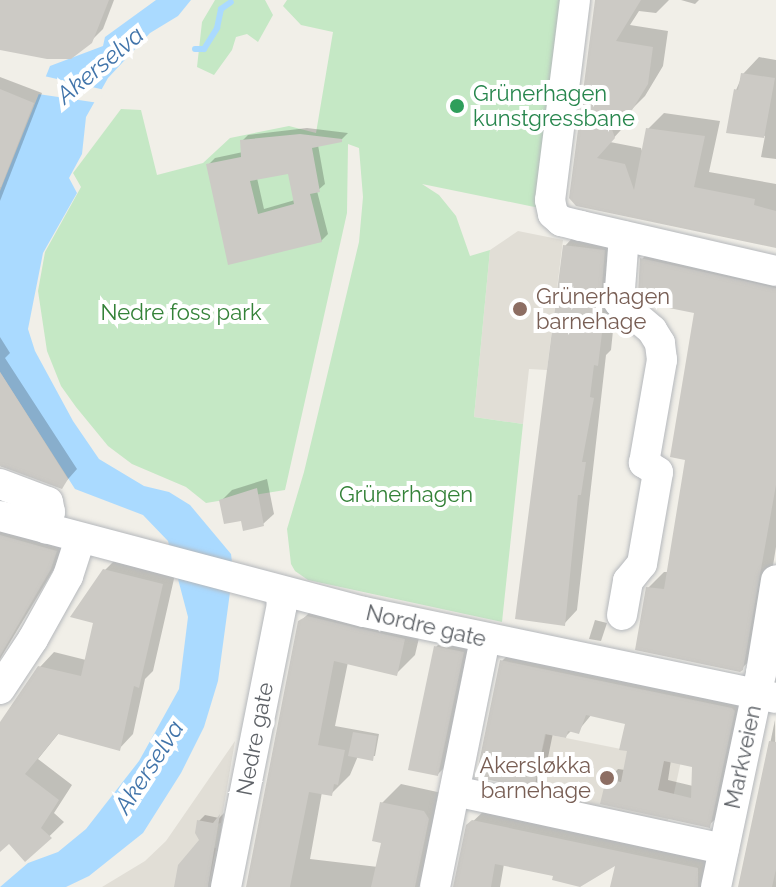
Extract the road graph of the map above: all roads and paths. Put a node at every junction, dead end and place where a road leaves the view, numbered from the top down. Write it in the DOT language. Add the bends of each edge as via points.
graph roads {
  1 [pos="575,0"];
  2 [pos="624,236"];
  3 [pos="776,271"];
  4 [pos="0,484"];
  5 [pos="0,516"];
  6 [pos="46,529"];
  7 [pos="80,538"];
  8 [pos="776,580"];
  9 [pos="280,591"];
  10 [pos="622,615"];
  11 [pos="485,640"];
  12 [pos="0,689"];
  13 [pos="766,697"];
  14 [pos="455,791"];
  15 [pos="724,849"];
  16 [pos="226,887"];
  17 [pos="435,887"];
  18 [pos="716,887"];
  1 -- 2 [label="street" via="550,200 561,221"];
  2 -- 3 [label="street"];
  2 -- 10 [label="street" via="619,302 652,330 662,360 644,463 658,472 642,564 628,581"];
  4 -- 6 [label="street" via="48,502"];
  5 -- 6 [label="street, Nordre gate"];
  6 -- 7 [label="street, Nordre gate"];
  7 -- 9 [label="street, Nordre gate"];
  7 -- 12 [label="street" via="68,576"];
  8 -- 13 [label="street, Markveien"];
  9 -- 11 [label="street, Nordre gate"];
  9 -- 16 [label="street, Nedre gate" via="282,605"];
  11 -- 13 [label="street, Nordre gate"];
  11 -- 14 [label="street"];
  13 -- 15 [label="street, Markveien"];
  14 -- 15 [label="street"];
  14 -- 17 [label="street"];
  15 -- 18 [label="street, Markveien"];
}
